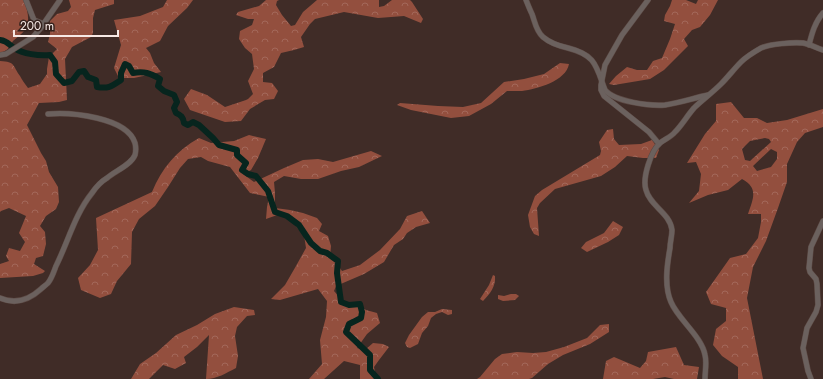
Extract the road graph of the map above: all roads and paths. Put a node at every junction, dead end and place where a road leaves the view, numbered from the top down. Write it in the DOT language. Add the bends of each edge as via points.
graph roads {
  1 [pos="26,0"];
  2 [pos="60,0"];
  3 [pos="526,0"];
  4 [pos="648,0"];
  5 [pos="823,13"];
  6 [pos="44,24"];
  7 [pos="809,45"];
  8 [pos="823,50"];
  9 [pos="0,55"];
  10 [pos="602,80"];
  11 [pos="709,95"];
  12 [pos="48,114"];
  13 [pos="659,144"];
  14 [pos="823,221"];
  15 [pos="0,298"];
  16 [pos="705,379"];
  17 [pos="811,379"];
  1 -- 6 [label="street" via="34,20"];
  2 -- 6 [label="street"];
  3 -- 10 [label="street" via="542,36 555,44 587,55 596,66"];
  4 -- 10 [label="street" via="611,53 605,64"];
  5 -- 7 [label="street" via="815,25"];
  6 -- 9 [label="street" via="33,37"];
  7 -- 8 [label="street"];
  7 -- 11 [label="street" via="793,43 761,48 742,61"];
  10 -- 11 [label="street" via="605,90 611,95 638,103 664,105"];
  10 -- 13 [label="street" via="601,90 604,96 649,132"];
  11 -- 13 [label="street" via="693,109 672,135"];
  12 -- 15 [label="street" via="89,116 116,123 134,138 134,156 92,192 48,282 34,295 20,301"];
  13 -- 16 [label="street" via="645,175 646,191 650,200 671,225 669,296 704,349"];
  14 -- 17 [label="street" via="811,248 808,268 816,279 818,305 807,328 803,348"];
}
